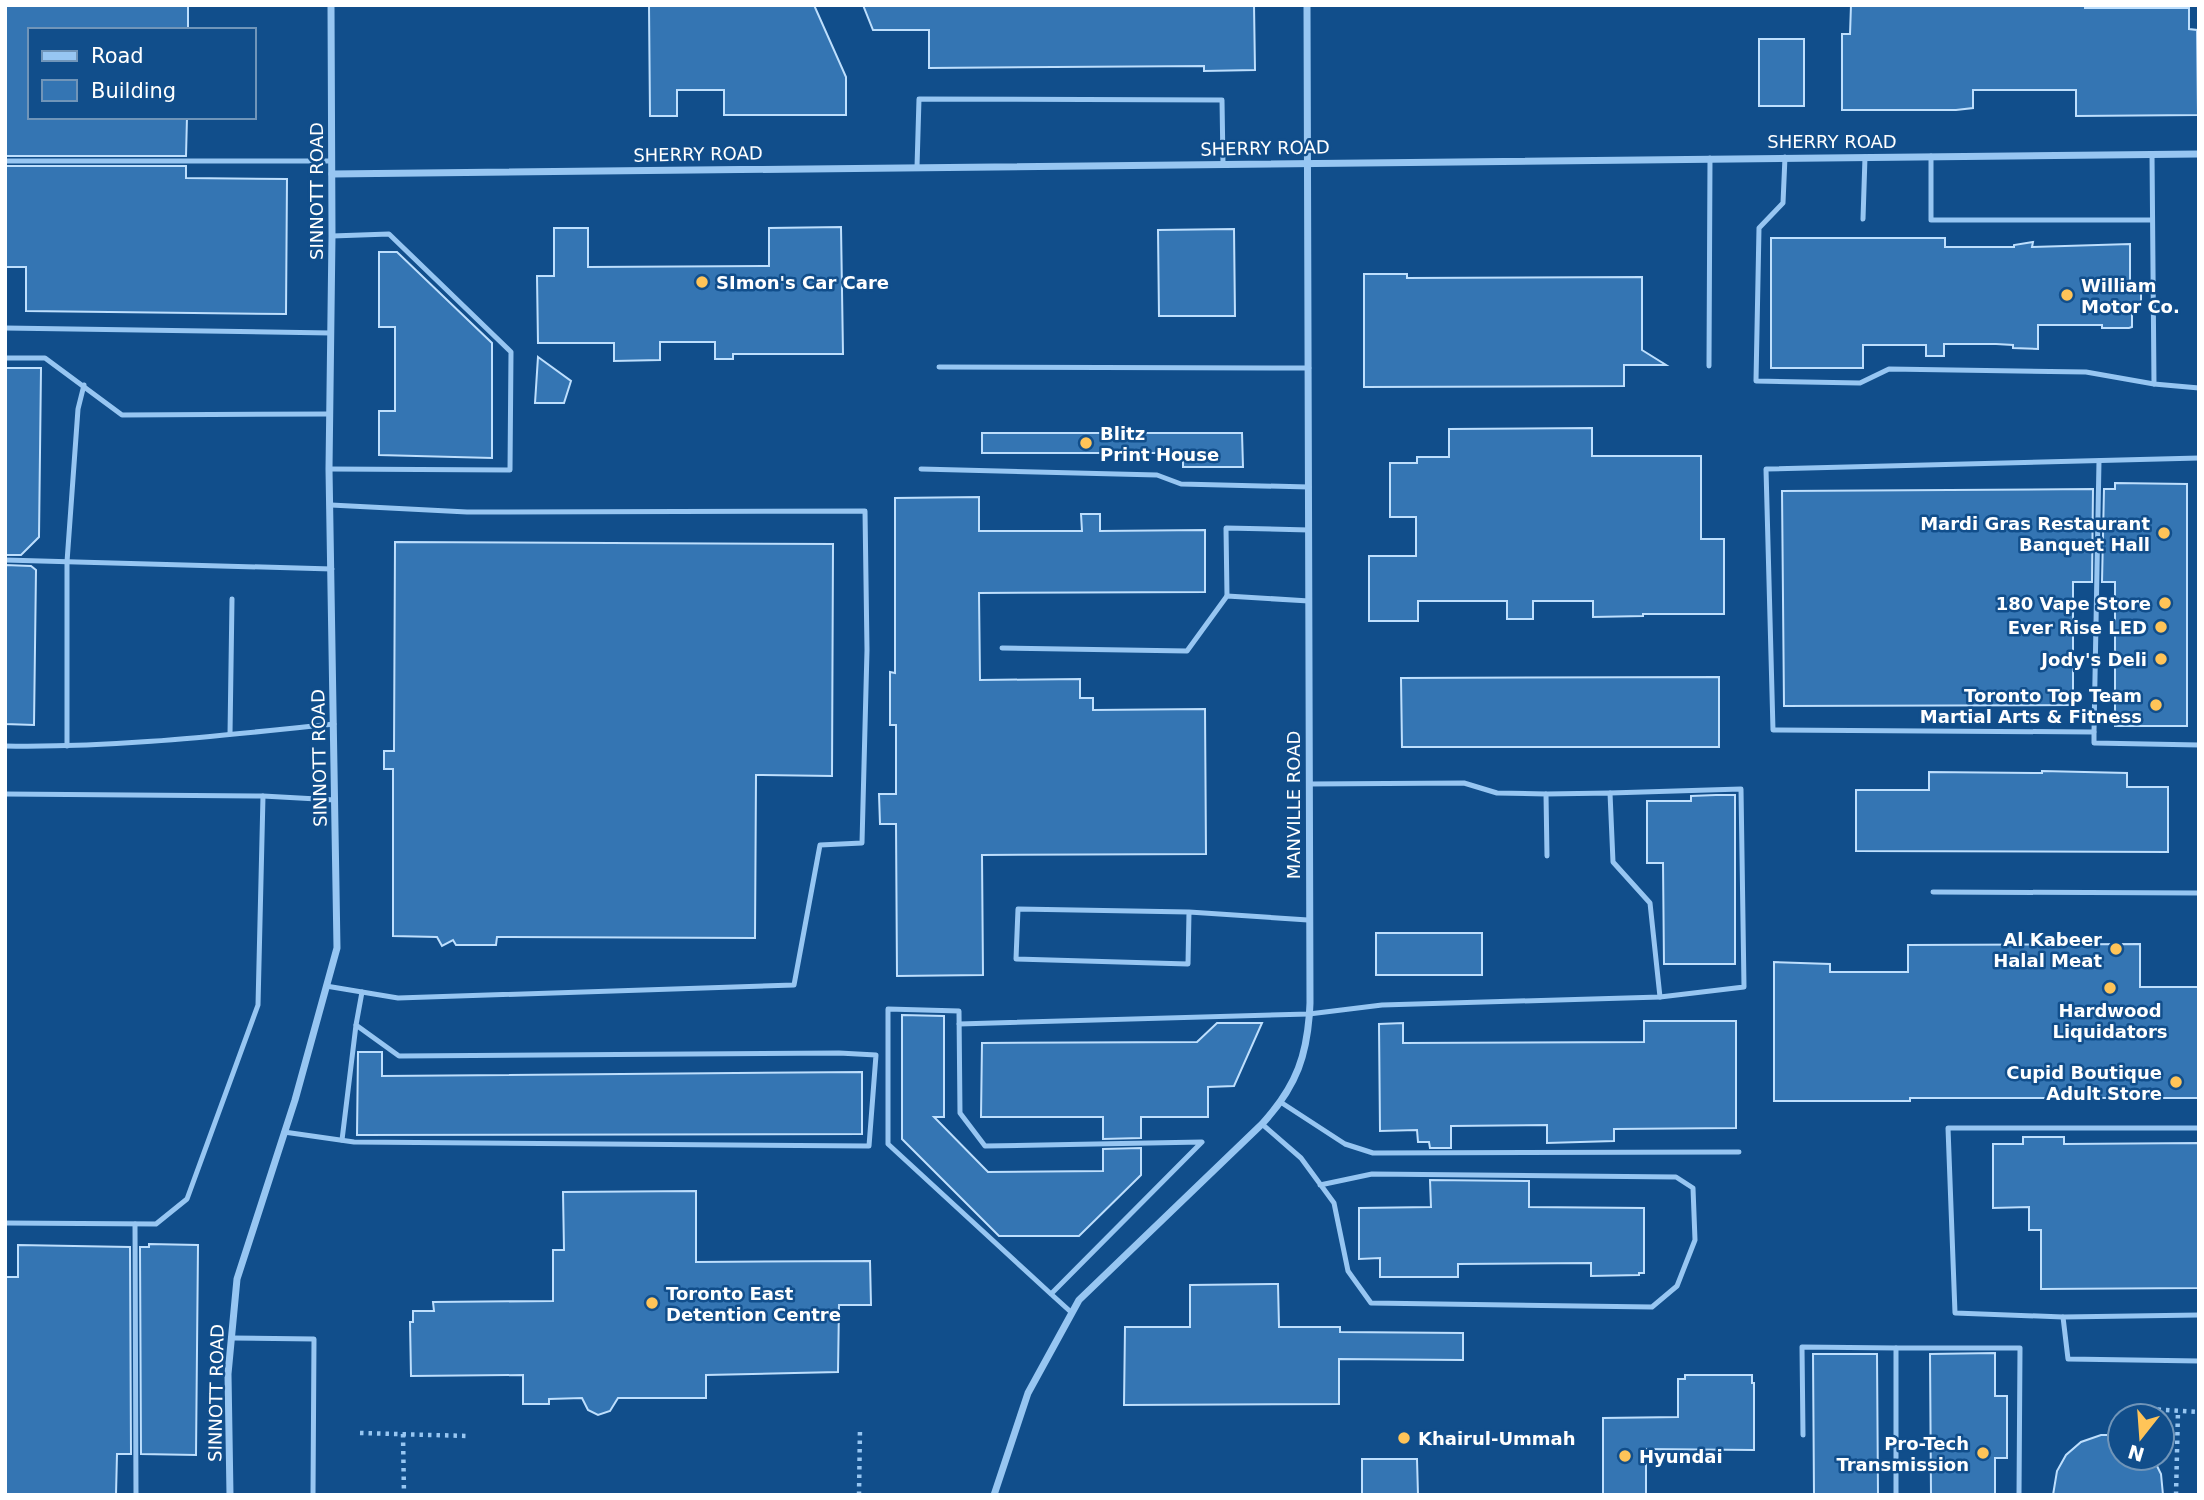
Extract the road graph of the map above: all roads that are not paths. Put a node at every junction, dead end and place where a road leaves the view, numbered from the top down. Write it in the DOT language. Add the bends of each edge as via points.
graph roads {
  1 [pos="331,5"];
  2 [pos="1307,5"];
  3 [pos="2199,154"];
  4 [pos="2152,155"];
  5 [pos="1931,156"];
  6 [pos="1785,157"];
  7 [pos="1865,157"];
  8 [pos="1710,158"];
  9 [pos="5,161"];
  10 [pos="332,161"];
  11 [pos="1307,163"];
  12 [pos="1223,164"];
  13 [pos="918,167"];
  14 [pos="332,174"];
  15 [pos="1863,219"];
  16 [pos="2152,220"];
  17 [pos="332,236"];
  18 [pos="5,328"];
  19 [pos="331,333"];
  20 [pos="5,358"];
  21 [pos="939,366"];
  22 [pos="1709,366"];
  23 [pos="1309,368"];
  24 [pos="2154,384"];
  25 [pos="84,385"];
  26 [pos="2199,388"];
  27 [pos="329,414"];
  28 [pos="2199,458"];
  29 [pos="2099,461"];
  30 [pos="329,469"];
  31 [pos="921,469"];
  32 [pos="1309,488"];
  33 [pos="331,505"];
  34 [pos="1309,530"];
  35 [pos="5,560"];
  36 [pos="67,562"];
  37 [pos="332,569"];
  38 [pos="1227,596"];
  39 [pos="232,599"];
  40 [pos="1310,601"];
  41 [pos="1002,648"];
  42 [pos="334,724"];
  43 [pos="2094,732"];
  44 [pos="230,734"];
  45 [pos="5,746"];
  46 [pos="67,746"];
  47 [pos="2199,746"];
  48 [pos="1309,784"];
  49 [pos="1610,793"];
  50 [pos="5,794"];
  51 [pos="1546,794"];
  52 [pos="263,796"];
  53 [pos="335,800"];
  54 [pos="1547,856"];
  55 [pos="1933,892"];
  56 [pos="2199,893"];
  57 [pos="1189,912"];
  58 [pos="1308,920"];
  59 [pos="326,986"];
  60 [pos="362,992"];
  61 [pos="1660,997"];
  62 [pos="1309,1014"];
  63 [pos="960,1024"];
  64 [pos="356,1025"];
  65 [pos="1282,1103"];
  66 [pos="1262,1124"];
  67 [pos="2199,1128"];
  68 [pos="285,1132"];
  69 [pos="342,1140"];
  70 [pos="1739,1152"];
  71 [pos="1320,1185"];
  72 [pos="5,1223"];
  73 [pos="135,1224"];
  74 [pos="1051,1294"];
  75 [pos="1072,1313"];
  76 [pos="2199,1315"];
  77 [pos="2063,1317"];
  78 [pos="232,1338"];
  79 [pos="1896,1348"];
  80 [pos="2199,1361"];
  81 [pos="1803,1435"];
  82 [pos="136,1495"];
  83 [pos="230,1495"];
  84 [pos="313,1495"];
  85 [pos="994,1495"];
  86 [pos="1896,1495"];
  87 [pos="2019,1495"];
  1 -- 10 [label="street, SINNOTT ROAD"];
  2 -- 11 [label="street, MANVILLE ROAD"];
  3 -- 4 [label="street, SHERRY ROAD"];
  4 -- 5 [label="street, SHERRY ROAD"];
  4 -- 16 [label="lane"];
  5 -- 7 [label="street, SHERRY ROAD"];
  5 -- 16 [label="lane" via="1931,220"];
  6 -- 7 [label="street, SHERRY ROAD"];
  6 -- 8 [label="street, SHERRY ROAD"];
  6 -- 24 [label="lane" via="1783,203 1759,228 1756,381 1860,383 1889,369 2086,372"];
  7 -- 15 [label="lane"];
  8 -- 11 [label="street, SHERRY ROAD"];
  8 -- 22 [label="lane"];
  9 -- 10 [label="lane"];
  10 -- 14 [label="street, SINNOTT ROAD"];
  11 -- 12 [label="street, SHERRY ROAD"];
  11 -- 23 [label="street, MANVILLE ROAD"];
  12 -- 13 [label="street, SHERRY ROAD"];
  12 -- 13 [label="lane" via="1222,100 919,99"];
  13 -- 14 [label="street, SHERRY ROAD"];
  14 -- 17 [label="street, SINNOTT ROAD"];
  16 -- 24 [label="lane"];
  17 -- 19 [label="street, SINNOTT ROAD"];
  17 -- 30 [label="lane" via="389,234 511,352 510,470"];
  18 -- 19 [label="lane"];
  19 -- 27 [label="street, SINNOTT ROAD"];
  20 -- 25 [label="lane" via="45,358"];
  21 -- 23 [label="lane"];
  23 -- 32 [label="street, MANVILLE ROAD"];
  24 -- 26 [label="lane"];
  25 -- 27 [label="lane" via="122,415"];
  25 -- 36 [label="lane" via="78,409"];
  27 -- 30 [label="street, SINNOTT ROAD"];
  28 -- 29 [label="lane"];
  29 -- 43 [label="lane"];
  29 -- 43 [label="lane" via="1766,469 1773,730"];
  30 -- 33 [label="street, SINNOTT ROAD"];
  31 -- 32 [label="lane" via="1157,475 1181,484"];
  32 -- 34 [label="street, MANVILLE ROAD"];
  33 -- 37 [label="street, SINNOTT ROAD"];
  33 -- 60 [label="lane" via="467,512 865,511 862,843 820,845 794,985 398,998"];
  34 -- 38 [label="lane" via="1226,528"];
  34 -- 40 [label="street, MANVILLE ROAD"];
  35 -- 36 [label="lane"];
  36 -- 37 [label="lane"];
  36 -- 46 [label="lane"];
  37 -- 42 [label="street, SINNOTT ROAD"];
  38 -- 40 [label="lane"];
  38 -- 41 [label="lane" via="1187,651"];
  39 -- 44 [label="lane"];
  40 -- 48 [label="street, MANVILLE ROAD"];
  42 -- 44 [label="lane"];
  42 -- 53 [label="street, SINNOTT ROAD"];
  43 -- 47 [label="lane" via="2094,743"];
  44 -- 46 [label="lane"];
  45 -- 46 [label="lane"];
  48 -- 51 [label="lane" via="1464,783 1497,793"];
  48 -- 58 [label="street, MANVILLE ROAD"];
  49 -- 51 [label="lane"];
  49 -- 61 [label="lane" via="1613,862 1650,903"];
  49 -- 61 [label="lane" via="1741,789 1744,987"];
  50 -- 52 [label="lane"];
  51 -- 54 [label="lane"];
  52 -- 53 [label="lane"];
  52 -- 73 [label="lane" via="258,1005 187,1199 156,1224"];
  53 -- 59 [label="street, SINNOTT ROAD" via="337,948"];
  55 -- 56 [label="lane"];
  57 -- 57 [label="lane" via="1018,909 1016,959 1188,964"];
  57 -- 58 [label="lane"];
  58 -- 62 [label="street, MANVILLE ROAD"];
  59 -- 60 [label="lane"];
  59 -- 68 [label="street, SINNOTT ROAD"];
  60 -- 64 [label="lane"];
  61 -- 62 [label="lane" via="1382,1005"];
  62 -- 63 [label="lane"];
  62 -- 65 [label="street, MANVILLE ROAD" via="1302,1063"];
  63 -- 74 [label="lane" via="959,1011 888,1009 888,1144"];
  63 -- 74 [label="lane" via="960,1113 985,1146 1202,1142"];
  64 -- 69 [label="lane"];
  64 -- 69 [label="lane" via="399,1056 876,1055 872,1135 869,1146"];
  65 -- 66 [label="street, MANVILLE ROAD"];
  65 -- 70 [label="lane" via="1345,1144 1373,1153"];
  66 -- 71 [label="lane" via="1301,1158"];
  66 -- 75 [label="street, MANVILLE ROAD" via="1079,1300"];
  67 -- 77 [label="lane" via="1948,1128 1955,1313"];
  68 -- 69 [label="lane"];
  68 -- 78 [label="street, SINNOTT ROAD" via="237,1279"];
  71 -- 71 [label="lane" via="1334,1203 1348,1271 1371,1303 1652,1307 1677,1286 1695,1240 1693,1188 1676,1177 1372,1174"];
  72 -- 73 [label="lane"];
  73 -- 82 [label="lane"];
  74 -- 75 [label="lane"];
  75 -- 85 [label="street, MANVILLE ROAD" via="1028,1393"];
  76 -- 77 [label="lane"];
  77 -- 80 [label="lane" via="2068,1359"];
  78 -- 83 [label="street, SINNOTT ROAD" via="228,1374"];
  78 -- 84 [label="lane" via="314,1339"];
  79 -- 81 [label="lane" via="1802,1347"];
  79 -- 86 [label="lane"];
  79 -- 87 [label="lane" via="2020,1348"];
}
